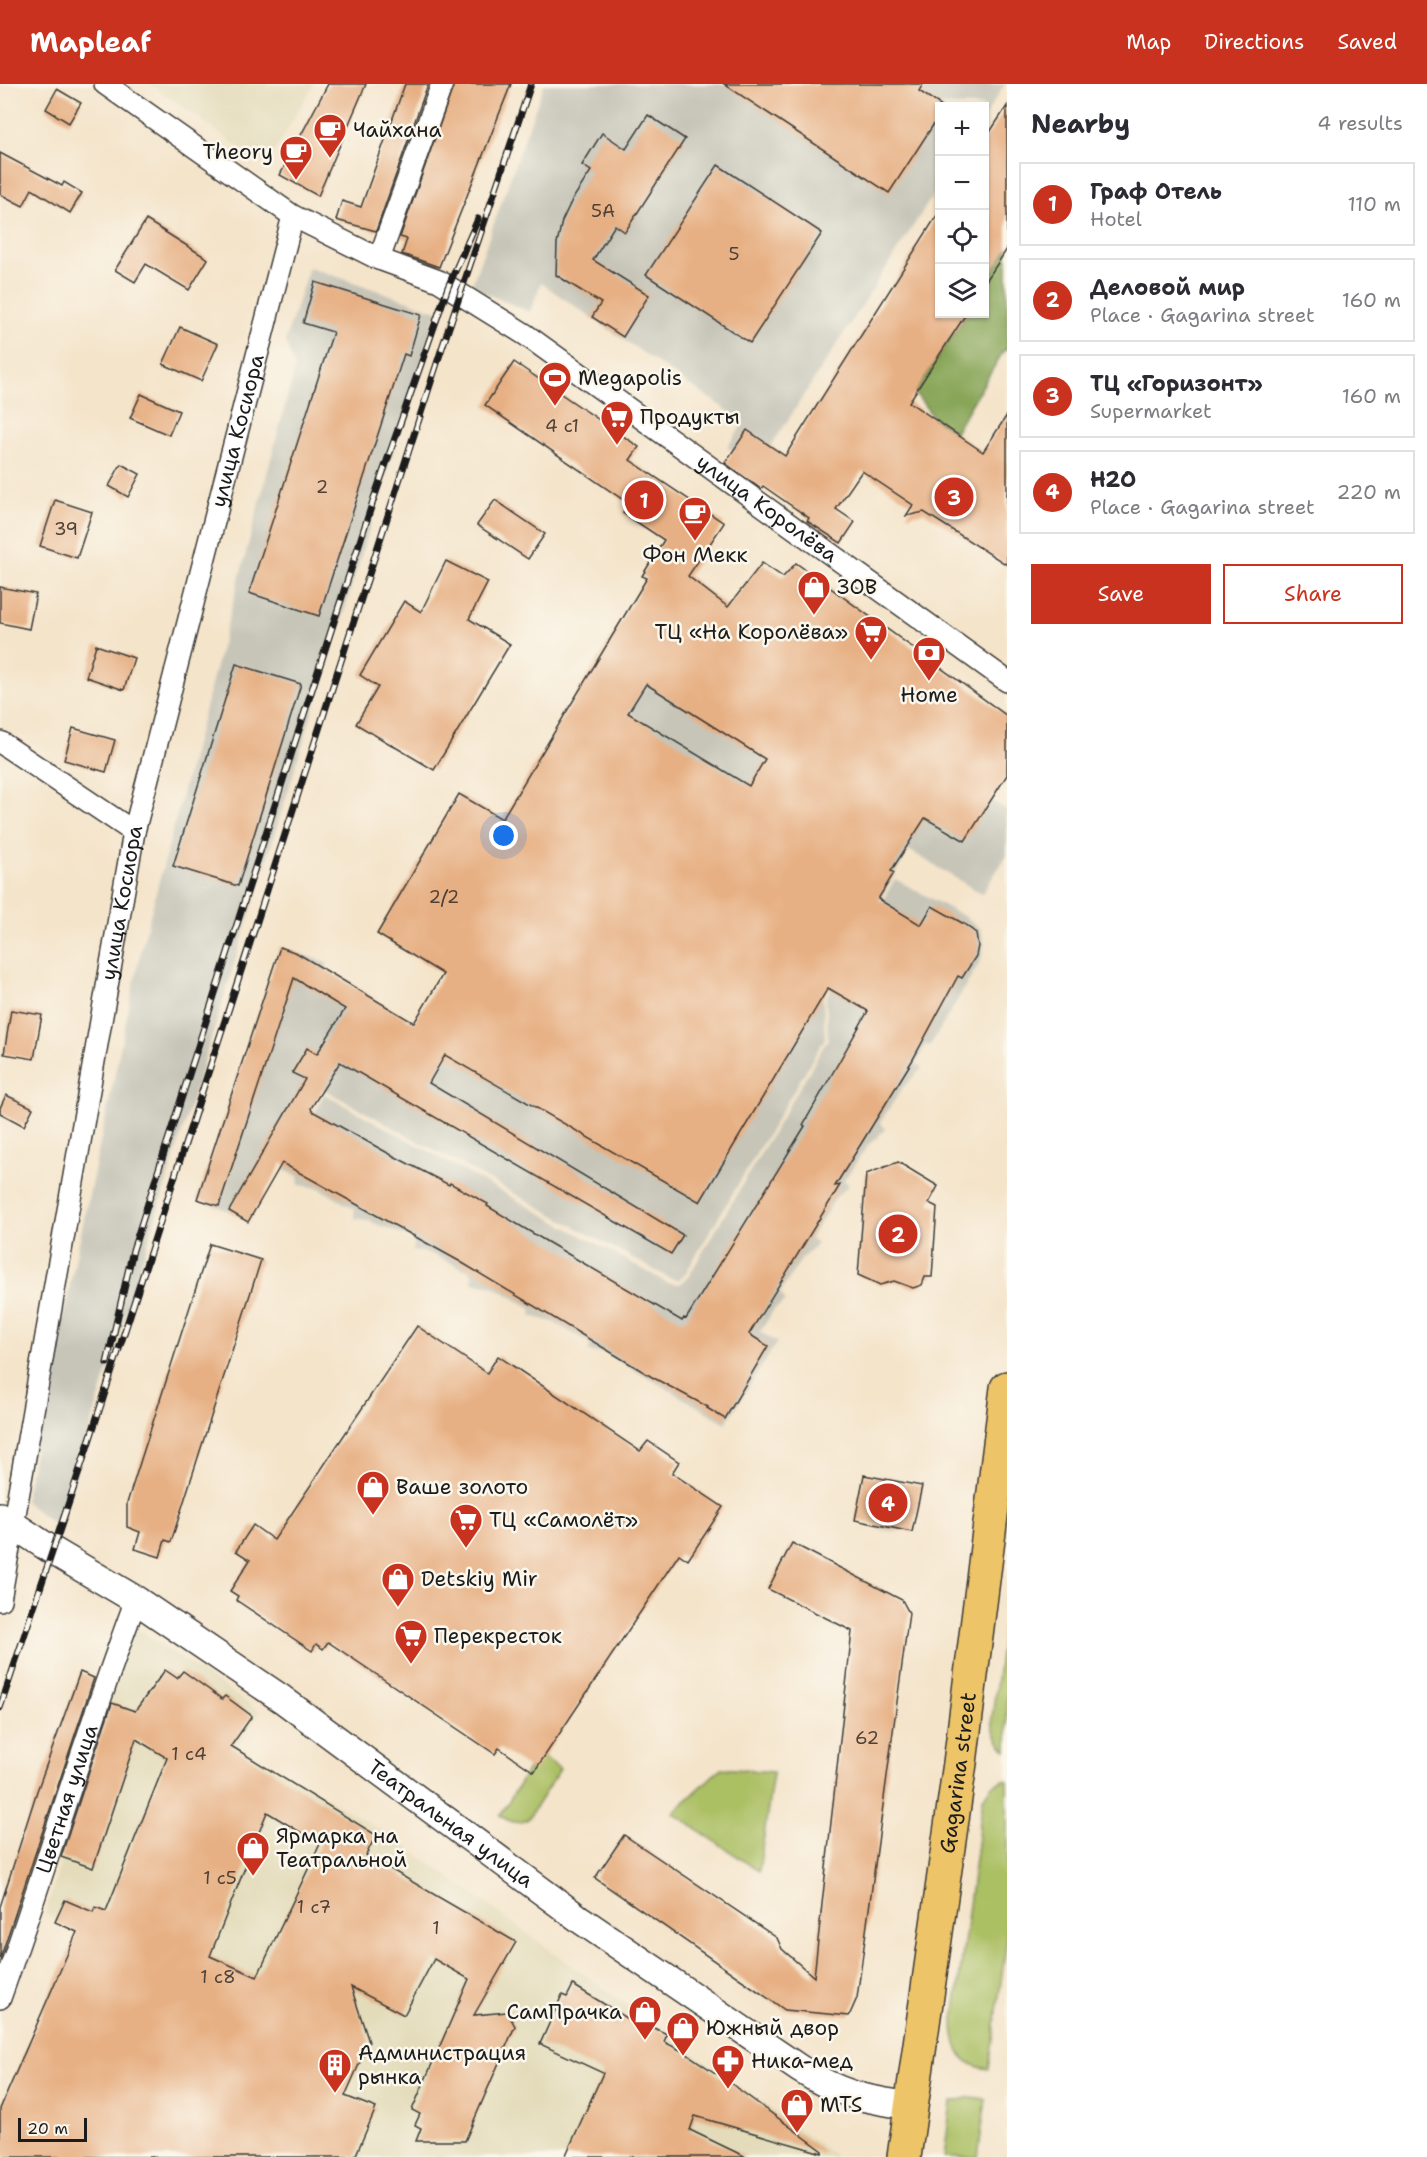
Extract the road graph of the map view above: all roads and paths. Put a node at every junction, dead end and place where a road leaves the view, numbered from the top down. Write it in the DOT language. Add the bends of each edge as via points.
graph roads {
  1 [pos="105,84"];
  2 [pos="442,84"];
  3 [pos="293,216"];
  4 [pos="379,259"];
  5 [pos="1007,681"];
  6 [pos="0,742"];
  7 [pos="134,832"];
  8 [pos="1007,1388"];
  9 [pos="7,1520"];
  10 [pos="0,1600"];
  11 [pos="135,1600"];
  12 [pos="0,1998"];
  13 [pos="911,2106"];
  14 [pos="904,2157"];
  1 -- 3 [label="street, улица Королёва"];
  2 -- 4 [label="street"];
  3 -- 4 [label="street, улица Королёва"];
  3 -- 7 [label="street, улица Косиора"];
  4 -- 5 [label="street, улица Королёва" via="439,281 526,335"];
  6 -- 7 [label="street"];
  7 -- 9 [label="street, улица Косиора"];
  8 -- 13 [label="main road, Gagarina street" via="960,1763"];
  9 -- 10 [label="street, улица Косиора"];
  9 -- 11 [label="street, Театральная улица"];
  11 -- 12 [label="street, Цветная улица"];
  11 -- 13 [label="street, Театральная улица" via="282,1700 581,1920 823,2084 845,2094"];
  13 -- 14 [label="main road, Gagarina street"];
}
